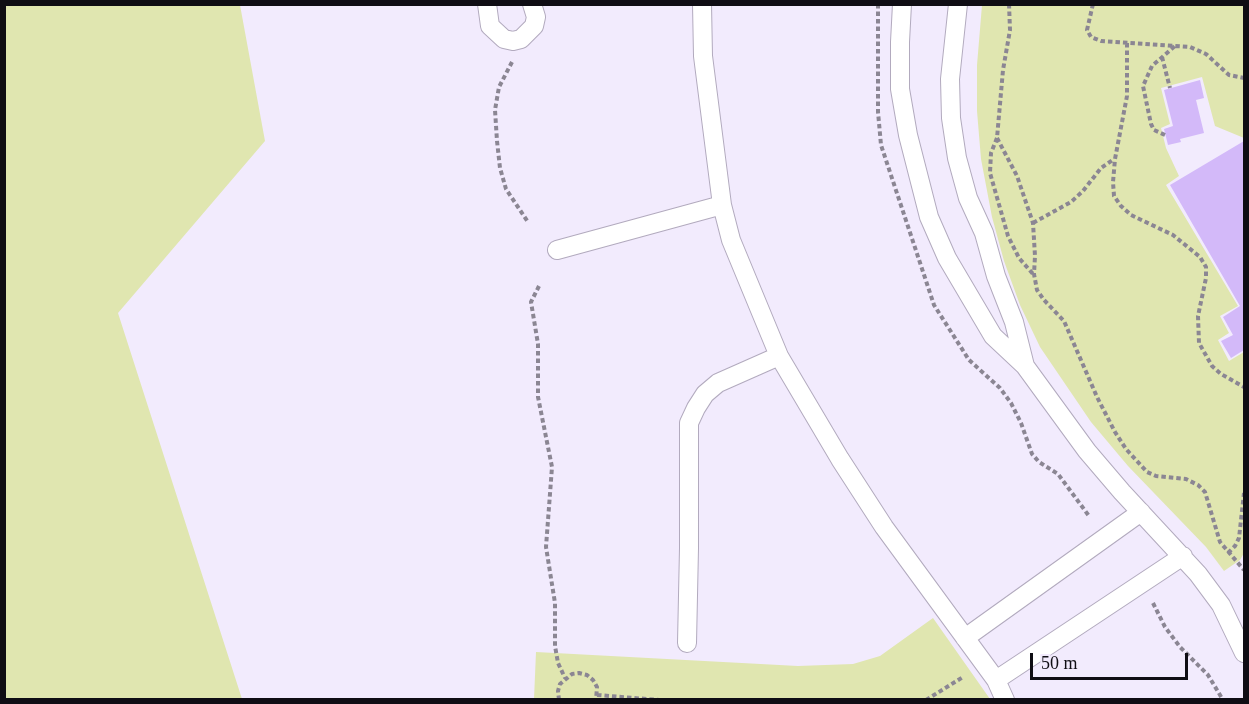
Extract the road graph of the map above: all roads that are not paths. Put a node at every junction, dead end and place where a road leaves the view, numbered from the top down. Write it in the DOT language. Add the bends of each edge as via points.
graph roads {
  1 [pos="487,4"];
  2 [pos="532,4"];
  3 [pos="702,4"];
  4 [pos="902,4"];
  5 [pos="958,4"];
  6 [pos="722,204"];
  7 [pos="557,250"];
  8 [pos="779,356"];
  9 [pos="1025,366"];
  10 [pos="1141,512"];
  11 [pos="1183,556"];
  12 [pos="965,638"];
  13 [pos="687,643"];
  14 [pos="1245,653"];
  15 [pos="996,680"];
  16 [pos="1005,699"];
  1 -- 2 [label="street" via="490,26 504,39 513,41 521,39 534,26"];
  3 -- 6 [label="street" via="703,56"];
  4 -- 9 [label="street" via="900,89 929,217 947,258 993,336"];
  5 -- 9 [label="street" via="950,80 957,158 1014,322"];
  6 -- 7 [label="street"];
  6 -- 8 [label="street" via="731,240"];
  8 -- 12 [label="street" via="884,527"];
  8 -- 13 [label="street" via="718,383 705,394 689,423"];
  9 -- 10 [label="street" via="1087,451"];
  10 -- 11 [label="street"];
  10 -- 12 [label="street"];
  11 -- 14 [label="street" via="1221,605"];
  11 -- 15 [label="street"];
  12 -- 15 [label="street"];
  15 -- 16 [label="street"];
}
